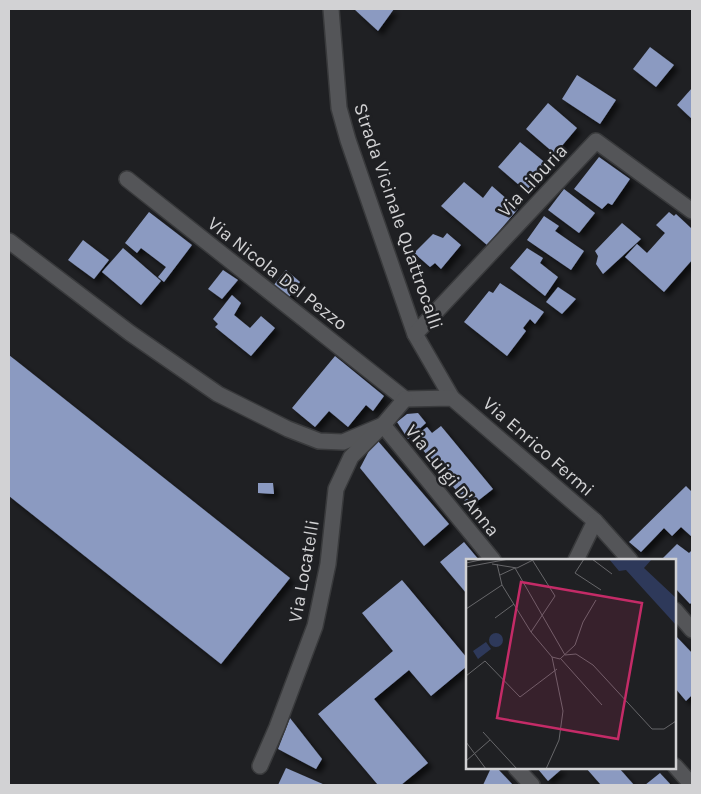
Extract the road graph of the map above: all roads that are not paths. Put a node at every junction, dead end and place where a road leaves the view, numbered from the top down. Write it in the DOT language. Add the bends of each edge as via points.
graph roads {
  1 [pos="331,9"];
  2 [pos="127,178"];
  3 [pos="692,211"];
  4 [pos="9,241"];
  5 [pos="416,334"];
  6 [pos="452,398"];
  7 [pos="405,399"];
  8 [pos="383,425"];
  9 [pos="595,521"];
  10 [pos="491,559"];
  11 [pos="576,559"];
  12 [pos="629,559"];
  13 [pos="676,611"];
  14 [pos="692,630"];
  15 [pos="260,766"];
  16 [pos="676,767"];
  17 [pos="517,769"];
  18 [pos="532,785"];
  19 [pos="692,785"];
  1 -- 5 [label="street, Strada Vicinale Quattrocalli" via="339,108"];
  2 -- 7 [label="street, Via Nicola Del Pezzo"];
  3 -- 5 [label="street, Via Liburia" via="596,141"];
  4 -- 8 [label="street" via="130,333 218,394 288,429 320,441 343,442"];
  5 -- 6 [label="street, Strada Vicinale Quattrocalli"];
  6 -- 7 [label="street"];
  6 -- 9 [label="street, Via Enrico Fermi"];
  7 -- 8 [label="street, Via Locatelli"];
  8 -- 10 [label="street, Via Luigi D'Anna"];
  8 -- 15 [label="street, Via Locatelli" via="351,457 336,489 328,564 315,626"];
  9 -- 11 [label="street"];
  9 -- 12 [label="street, Via Enrico Fermi"];
  13 -- 14 [label="street"];
  16 -- 19 [label="street"];
  17 -- 18 [label="street"];
}
